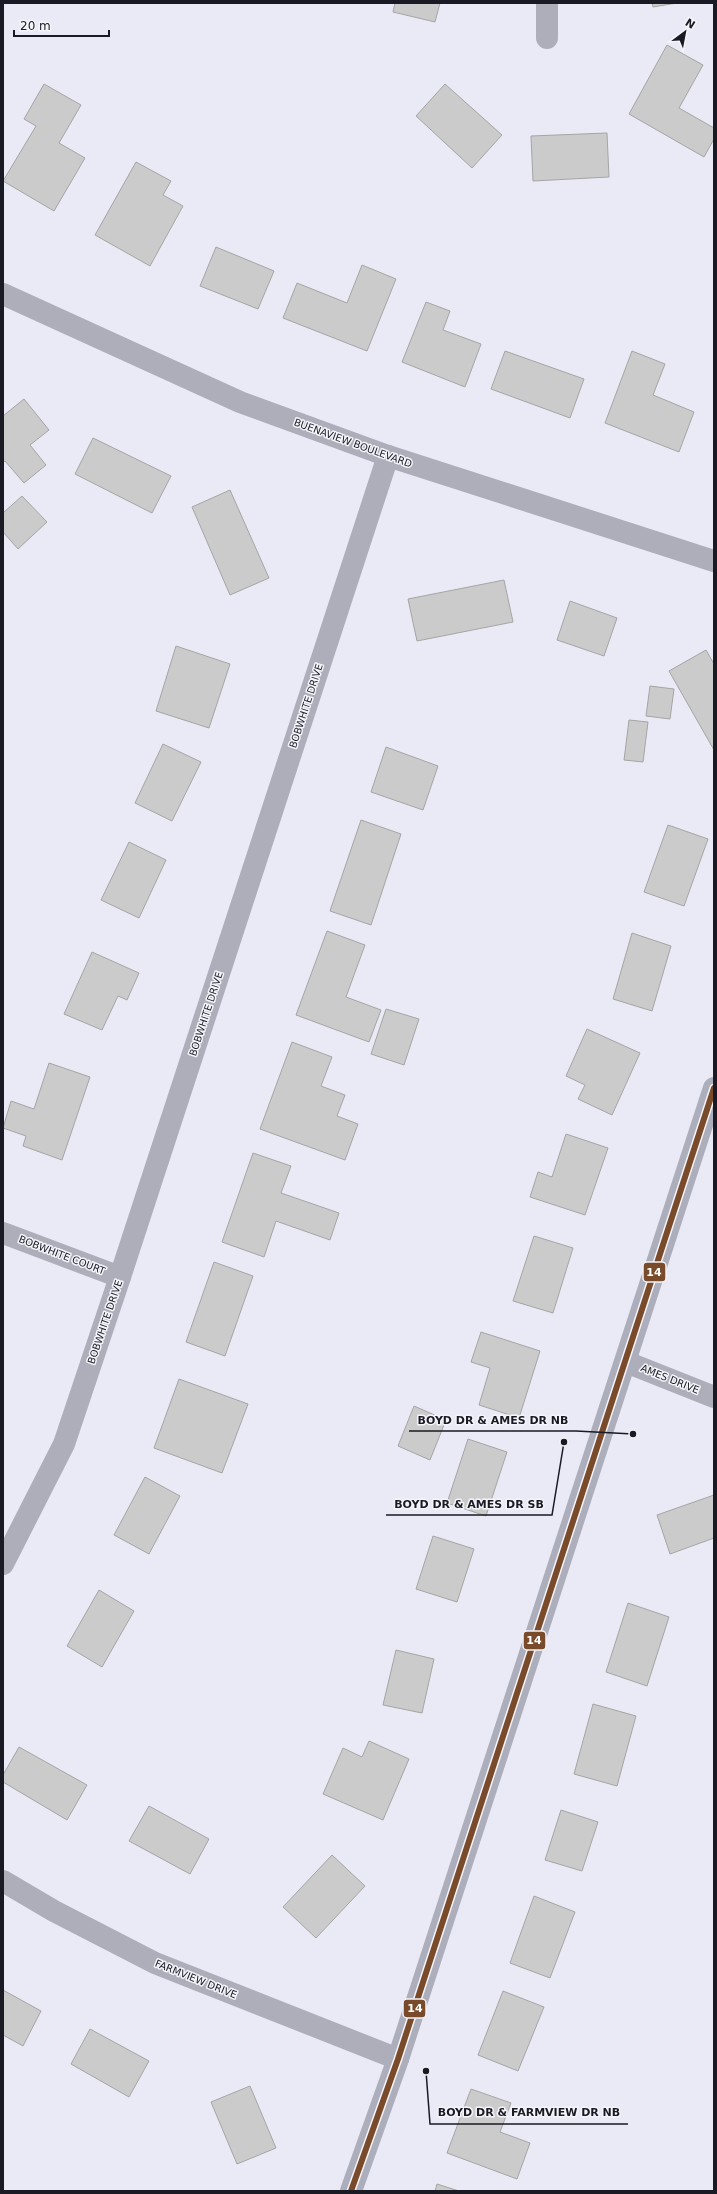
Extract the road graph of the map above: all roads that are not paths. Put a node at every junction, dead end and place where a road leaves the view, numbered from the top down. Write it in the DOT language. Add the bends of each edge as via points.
graph roads {
  1 [pos="547,3"];
  2 [pos="547,38"];
  3 [pos="3,294"];
  4 [pos="388,456"];
  5 [pos="714,562"];
  6 [pos="714,1088"];
  7 [pos="3,1233"];
  8 [pos="120,1277"];
  9 [pos="626,1362"];
  10 [pos="714,1397"];
  11 [pos="3,1564"];
  12 [pos="3,1881"];
  13 [pos="398,2059"];
  14 [pos="351,2191"];
  1 -- 2 [label="street"];
  3 -- 4 [label="street, BUENAVIEW BOULEVARD" via="240,402"];
  4 -- 5 [label="street, BUENAVIEW BOULEVARD"];
  4 -- 8 [label="street, BOBWHITE DRIVE"];
  6 -- 9 [label="street"];
  7 -- 8 [label="street, BOBWHITE COURT"];
  8 -- 11 [label="street, BOBWHITE DRIVE" via="64,1444"];
  9 -- 10 [label="street, AMES DRIVE"];
  9 -- 13 [label="street"];
  12 -- 13 [label="street, FARMVIEW DRIVE" via="54,1911 155,1963"];
  13 -- 14 [label="street"];
}
